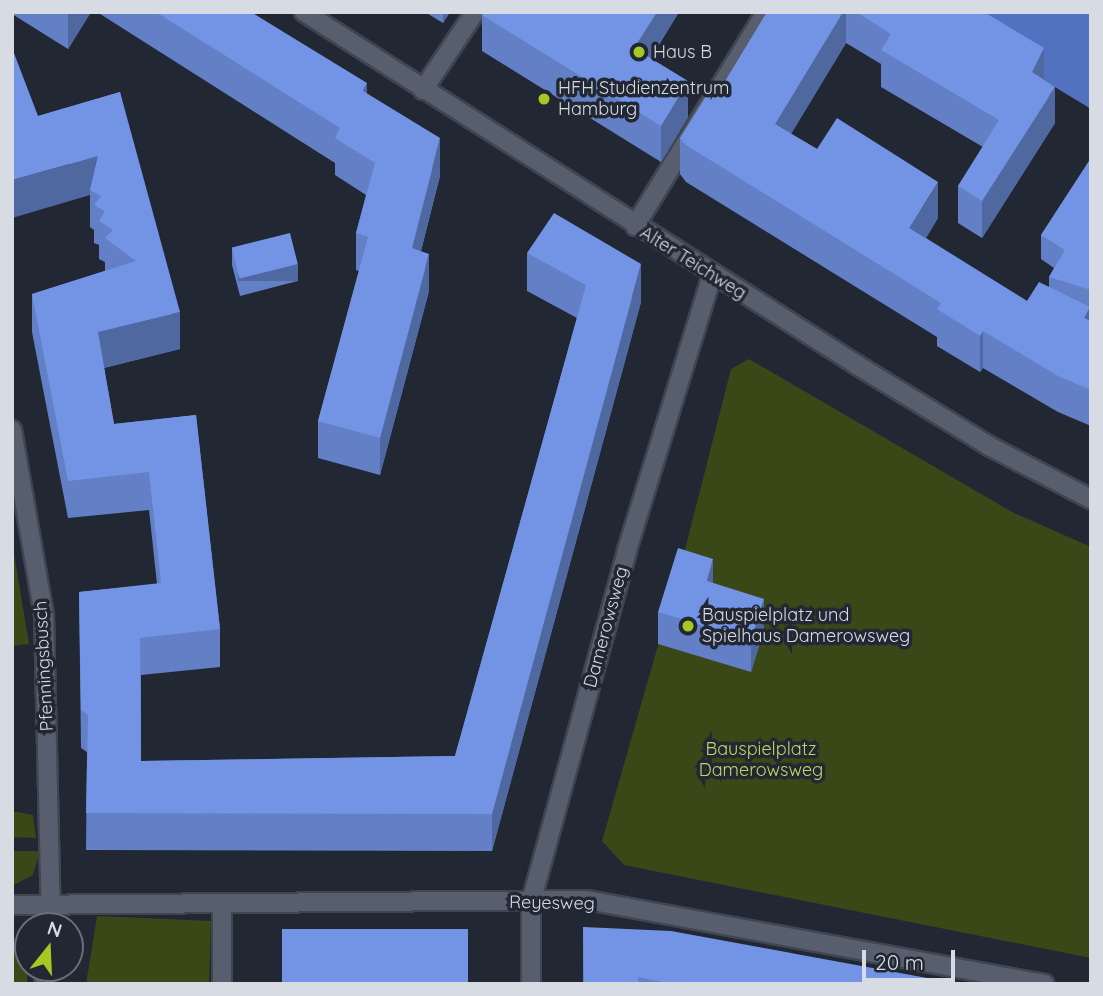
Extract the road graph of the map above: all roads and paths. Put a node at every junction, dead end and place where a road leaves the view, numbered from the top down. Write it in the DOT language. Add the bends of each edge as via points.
graph roads {
  1 [pos="304,12"];
  2 [pos="475,12"];
  3 [pos="766,12"];
  4 [pos="423,90"];
  5 [pos="635,226"];
  6 [pos="712,275"];
  7 [pos="12,430"];
  8 [pos="1091,499"];
  9 [pos="531,902"];
  10 [pos="53,903"];
  11 [pos="12,905"];
  12 [pos="222,906"];
  13 [pos="52,912"];
  14 [pos="222,984"];
  15 [pos="531,984"];
  16 [pos="1044,984"];
  1 -- 4 [label="street, Alter Teichweg"];
  2 -- 4 [label="street"];
  3 -- 5 [label="street"];
  4 -- 5 [label="street, Alter Teichweg"];
  5 -- 6 [label="street, Alter Teichweg"];
  6 -- 8 [label="street, Alter Teichweg" via="989,446"];
  6 -- 9 [label="street, Damerowsweg" via="627,550"];
  7 -- 10 [label="street, Pfenningsbusch" via="44,615"];
  9 -- 12 [label="street, Reyesweg"];
  9 -- 15 [label="street, Damerowsweg"];
  9 -- 16 [label="street, Reyesweg" via="587,900"];
  10 -- 11 [label="street"];
  10 -- 12 [label="street, Reyesweg"];
  10 -- 13 [label="street, Pfenningsbusch"];
  12 -- 14 [label="street"];
}
